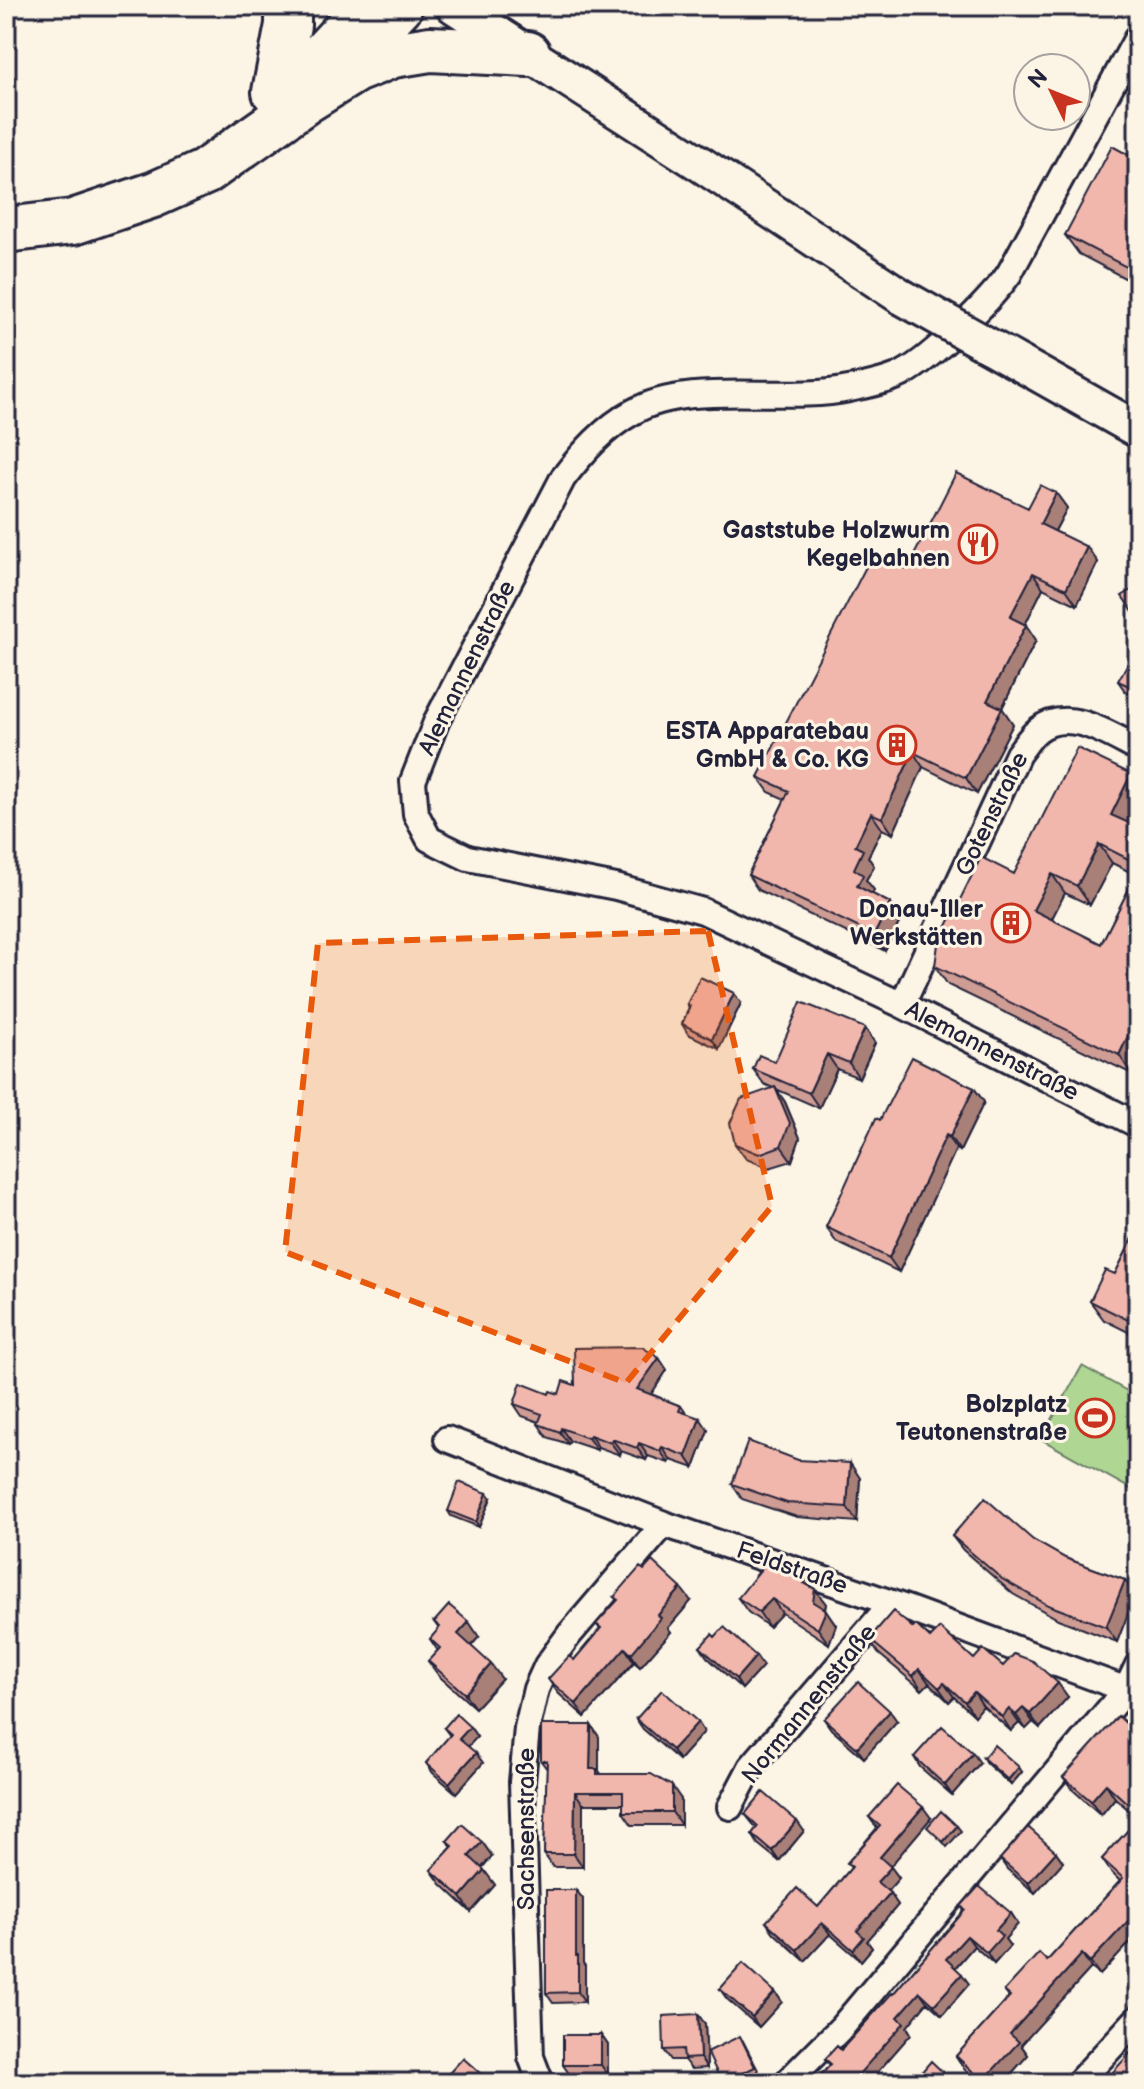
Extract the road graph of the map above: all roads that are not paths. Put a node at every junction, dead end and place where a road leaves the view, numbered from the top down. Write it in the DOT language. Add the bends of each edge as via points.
graph roads {
  1 [pos="288,6"];
  2 [pos="367,6"];
  3 [pos="400,6"];
  4 [pos="454,6"];
  5 [pos="1138,36"];
  6 [pos="528,54"];
  7 [pos="291,96"];
  8 [pos="6,203"];
  9 [pos="6,230"];
  10 [pos="1138,430"];
  11 [pos="1138,749"];
  12 [pos="902,1005"];
  13 [pos="1138,1125"];
  14 [pos="447,1439"];
  15 [pos="664,1524"];
  16 [pos="892,1603"];
  17 [pos="1138,1665"];
  18 [pos="1132,1691"];
  19 [pos="730,1807"];
  20 [pos="1138,2018"];
  21 [pos="541,2083"];
  22 [pos="786,2083"];
  23 [pos="1078,2083"];
  1 -- 7 [label="highway"];
  2 -- 7 [label="highway"];
  3 -- 7 [label="highway" via="384,26"];
  4 -- 6 [label="main road"];
  5 -- 12 [label="street, Alemannenstraße" via="1009,274 917,365 887,380 824,394 664,400 636,410 584,451 563,478 437,720 413,781 416,814 429,839 468,858 616,887 703,911"];
  6 -- 7 [label="highway" via="430,49 393,55"];
  6 -- 10 [label="main road, bridge" via="902,297"];
  7 -- 8 [label="highway" via="150,170 84,190"];
  7 -- 9 [label="highway" via="205,172 73,222"];
  11 -- 12 [label="street, Gotenstraße" via="1075,721 1038,729 1018,754"];
  12 -- 13 [label="street, Alemannenstraße"];
  14 -- 15 [label="street, Feldstraße"];
  15 -- 16 [label="street, Feldstraße"];
  15 -- 21 [label="street, Sachsenstraße" via="547,1665 527,1728 522,1782 530,2044"];
  16 -- 18 [label="street, Feldstraße"];
  16 -- 19 [label="street, Normannenstraße" via="751,1767"];
  17 -- 18 [label="street"];
  18 -- 22 [label="street" via="842,2027"];
  20 -- 23 [label="street"];
}
